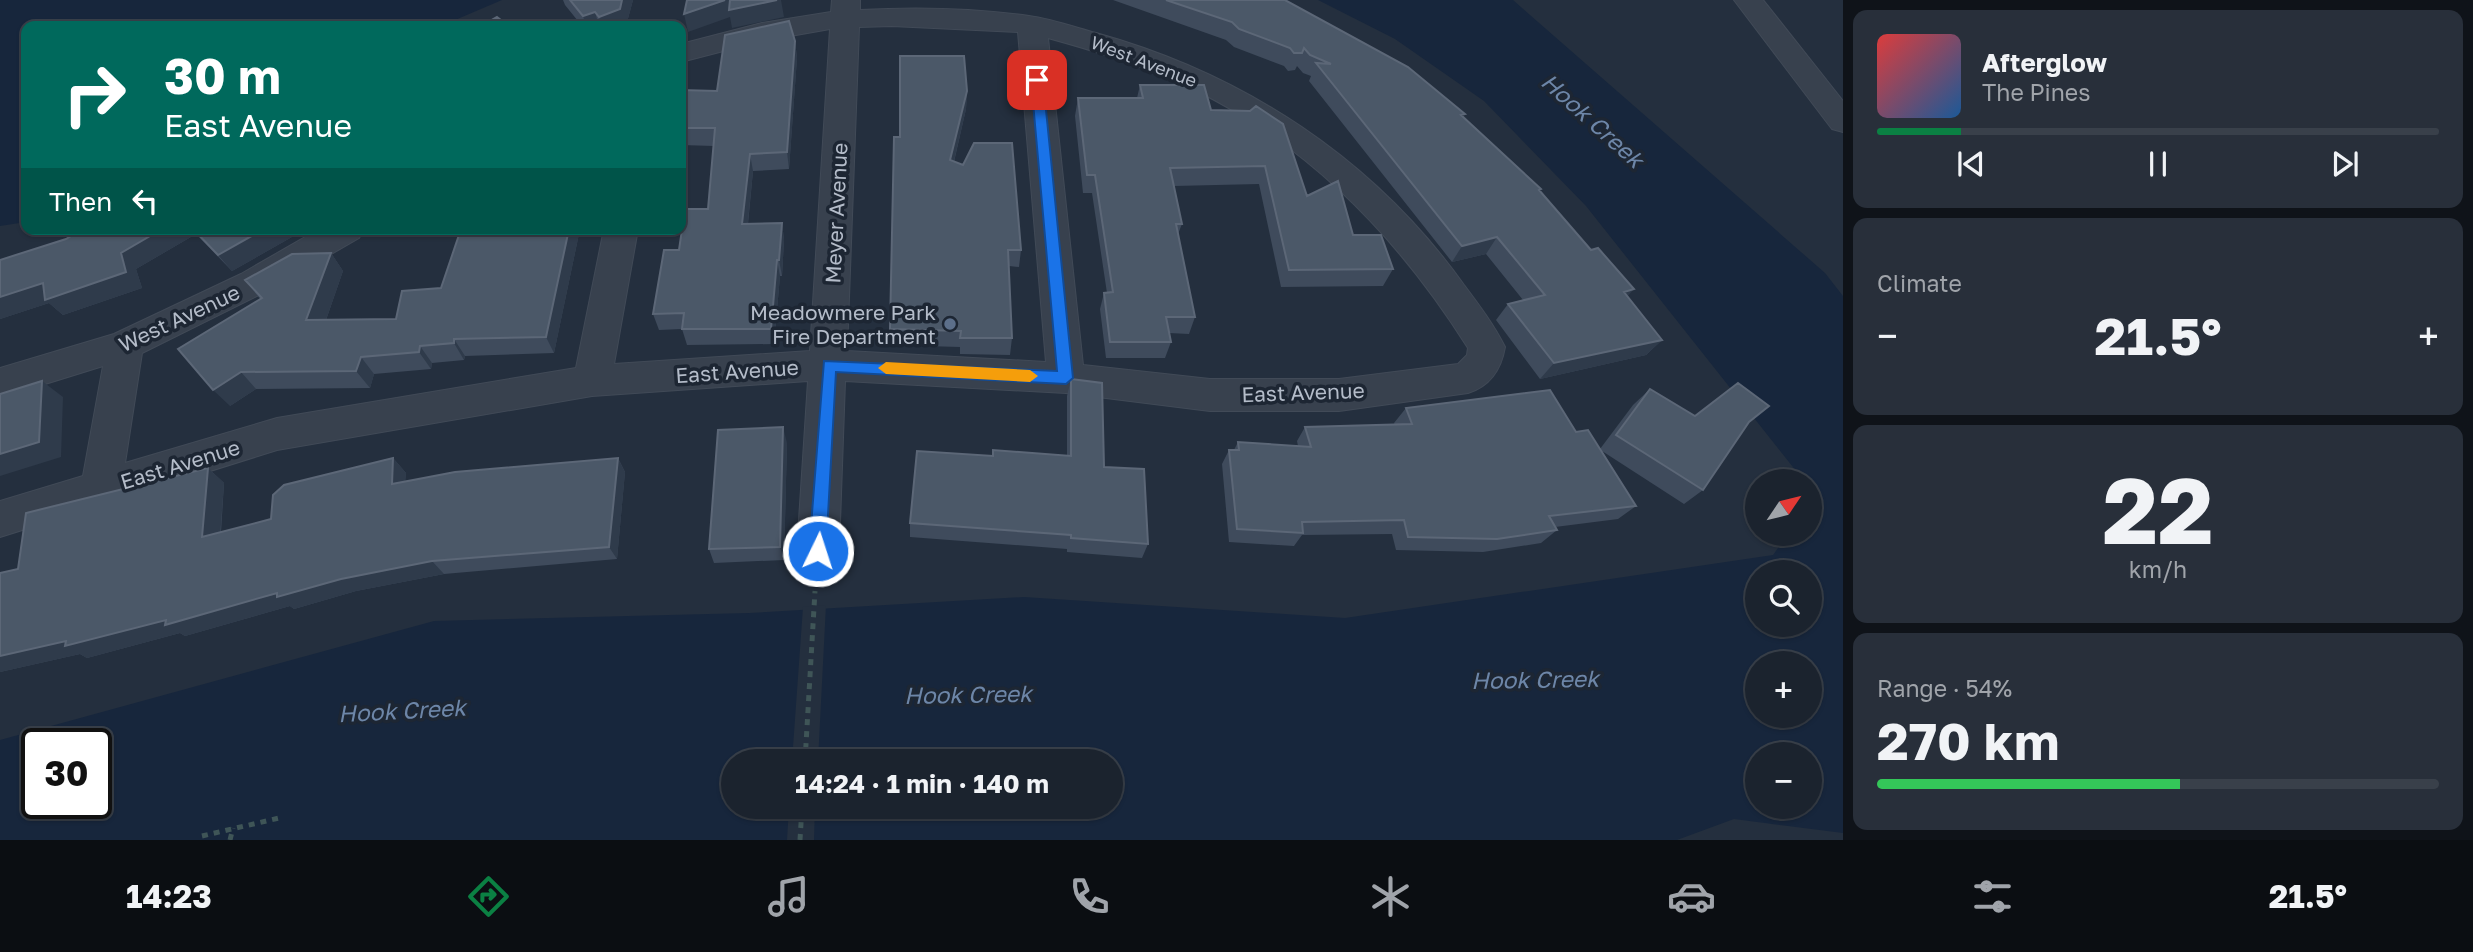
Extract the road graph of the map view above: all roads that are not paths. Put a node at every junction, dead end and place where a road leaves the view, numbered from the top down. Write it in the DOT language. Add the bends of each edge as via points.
graph roads {
  1 [pos="1748,0"];
  2 [pos="846,10"];
  3 [pos="1032,26"];
  4 [pos="686,52"];
  5 [pos="1832,100"];
  6 [pos="1843,122"];
  7 [pos="337,235"];
  8 [pos="620,235"];
  9 [pos="125,345"];
  10 [pos="1484,362"];
  11 [pos="829,365"];
  12 [pos="1066,378"];
  13 [pos="592,381"];
  14 [pos="0,383"];
  15 [pos="101,489"];
  16 [pos="0,519"];
  17 [pos="818,551"];
  1 -- 5 [label="street"];
  2 -- 3 [label="street, West Avenue"];
  2 -- 4 [label="street, West Avenue"];
  2 -- 11 [label="street, Meyer Avenue"];
  3 -- 10 [label="street, West Avenue" via="1109,44 1158,64 1221,92 1297,138 1365,194 1441,277 1487,346"];
  3 -- 12 [label="street"];
  5 -- 6 [label="street"];
  7 -- 9 [label="street, West Avenue" via="253,283"];
  8 -- 13 [label="street"];
  9 -- 14 [label="street, West Avenue"];
  9 -- 15 [label="street"];
  10 -- 12 [label="street, East Avenue" via="1468,378 1339,395 1210,395"];
  11 -- 12 [label="street, East Avenue"];
  11 -- 13 [label="street, East Avenue"];
  11 -- 17 [label="street, Meyer Avenue"];
  13 -- 15 [label="street, East Avenue" via="277,434"];
  15 -- 16 [label="street, East Avenue"];
}
